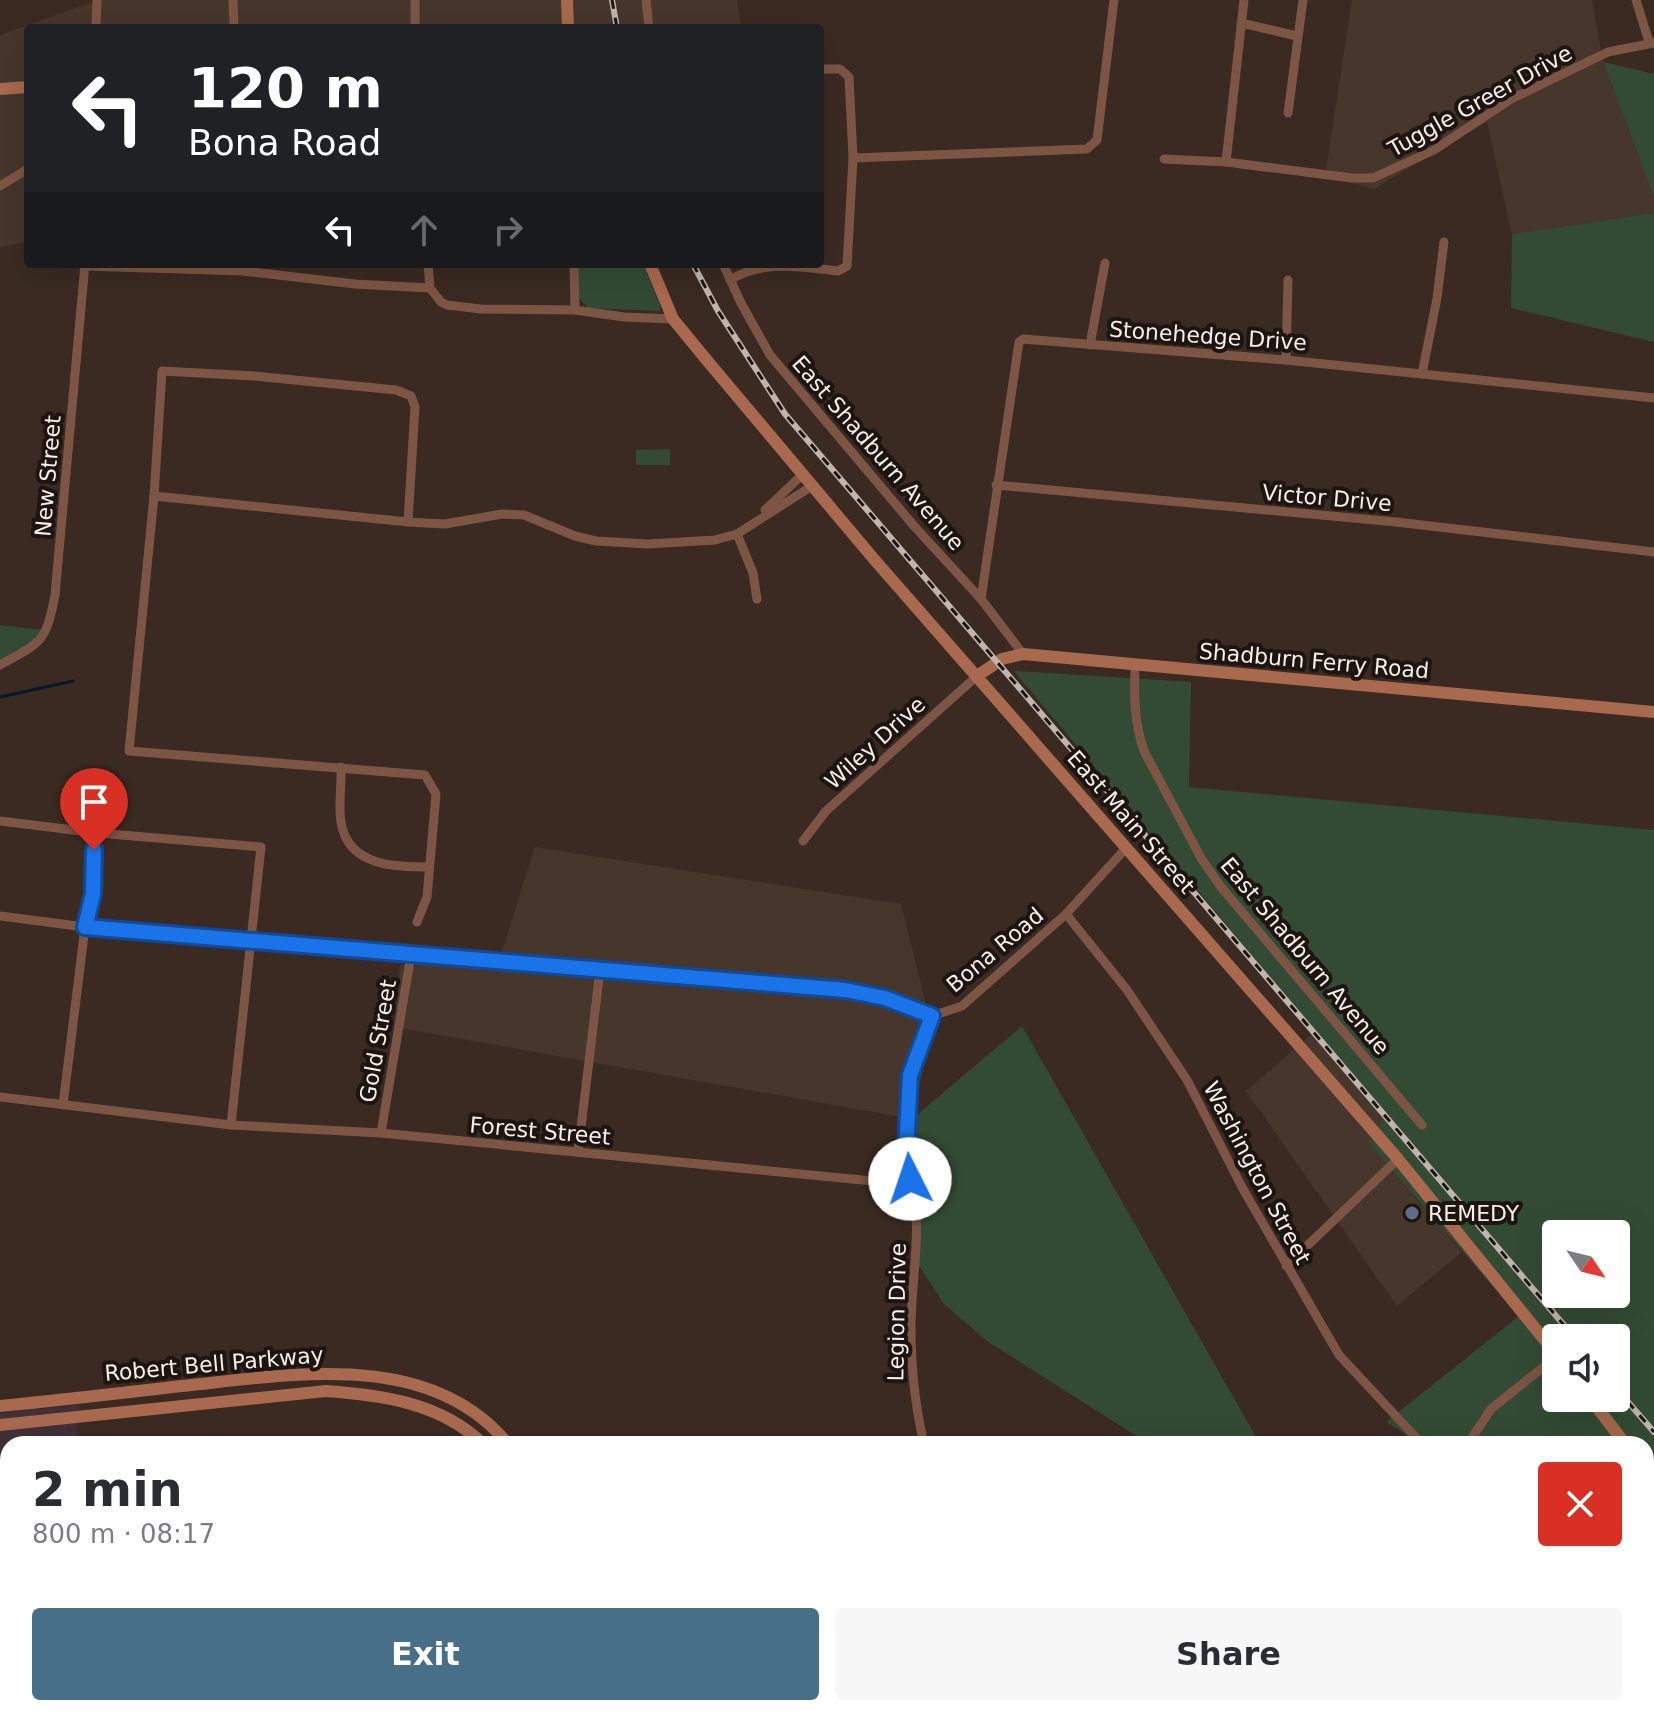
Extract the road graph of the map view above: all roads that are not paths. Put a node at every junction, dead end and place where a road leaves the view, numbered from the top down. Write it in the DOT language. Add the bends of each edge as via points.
graph roads {
  1 [pos="97,0"];
  2 [pos="233,0"];
  3 [pos="415,0"];
  4 [pos="567,0"];
  5 [pos="646,0"];
  6 [pos="1114,0"];
  7 [pos="1244,0"];
  8 [pos="1303,0"];
  9 [pos="1636,0"];
  10 [pos="1241,23"];
  11 [pos="96,24"];
  12 [pos="234,24"];
  13 [pos="415,24"];
  14 [pos="568,24"];
  15 [pos="649,24"];
  16 [pos="1297,36"];
  17 [pos="1651,43"];
  18 [pos="824,69"];
  19 [pos="24,87"];
  20 [pos="0,89"];
  21 [pos="1288,113"];
  22 [pos="853,158"];
  23 [pos="1164,159"];
  24 [pos="1226,162"];
  25 [pos="24,171"];
  26 [pos="0,186"];
  27 [pos="1444,242"];
  28 [pos="1105,263"];
  29 [pos="85,268"];
  30 [pos="243,268"];
  31 [pos="428,268"];
  32 [pos="574,268"];
  33 [pos="652,268"];
  34 [pos="725,268"];
  35 [pos="755,268"];
  36 [pos="796,268"];
  37 [pos="730,280"];
  38 [pos="1288,280"];
  39 [pos="430,288"];
  40 [pos="575,310"];
  41 [pos="673,319"];
  42 [pos="1090,345"];
  43 [pos="1286,360"];
  44 [pos="1422,374"];
  45 [pos="1654,398"];
  46 [pos="803,474"];
  47 [pos="996,485"];
  48 [pos="812,486"];
  49 [pos="154,496"];
  50 [pos="408,522"];
  51 [pos="754,522"];
  52 [pos="737,534"];
  53 [pos="1654,552"];
  54 [pos="757,599"];
  55 [pos="981,599"];
  56 [pos="1023,654"];
  57 [pos="0,665"];
  58 [pos="1135,666"];
  59 [pos="977,676"];
  60 [pos="1654,712"];
  61 [pos="341,767"];
  62 [pos="0,821"];
  63 [pos="98,833"];
  64 [pos="803,841"];
  65 [pos="1127,847"];
  66 [pos="429,867"];
  67 [pos="1066,914"];
  68 [pos="0,916"];
  69 [pos="417,922"];
  70 [pos="85,927"];
  71 [pos="251,941"];
  72 [pos="411,955"];
  73 [pos="600,970"];
  74 [pos="932,1016"];
  75 [pos="0,1097"];
  76 [pos="63,1105"];
  77 [pos="231,1125"];
  78 [pos="1422,1125"];
  79 [pos="381,1133"];
  80 [pos="578,1152"];
  81 [pos="1398,1159"];
  82 [pos="910,1179"];
  83 [pos="1286,1266"];
  84 [pos="1542,1339"];
  85 [pos="1542,1367"];
  86 [pos="0,1406"];
  87 [pos="1601,1412"];
  88 [pos="0,1425"];
  89 [pos="472,1436"];
  90 [pos="501,1436"];
  91 [pos="922,1436"];
  92 [pos="1415,1436"];
  93 [pos="1473,1436"];
  94 [pos="1619,1436"];
  1 -- 11 [label="street"];
  2 -- 12 [label="street"];
  3 -- 13 [label="street"];
  4 -- 14 [label="street"];
  5 -- 15 [label="street"];
  6 -- 22 [label="street" via="1097,140 1087,149"];
  7 -- 10 [label="street"];
  8 -- 16 [label="street"];
  9 -- 17 [label="street"];
  10 -- 16 [label="street"];
  10 -- 24 [label="street"];
  16 -- 21 [label="street"];
  17 -- 24 [label="street, Tuggle Greer Drive" via="1608,52 1511,99 1434,150 1373,178"];
  18 -- 22 [label="street" via="840,69 849,77"];
  19 -- 20 [label="street"];
  22 -- 36 [label="street" via="847,266 838,271"];
  23 -- 24 [label="street, Tuggle Greer Drive"];
  25 -- 26 [label="street"];
  27 -- 44 [label="street"];
  28 -- 42 [label="street"];
  29 -- 57 [label="street, New Street" via="48,629 36,645"];
  30 -- 39 [label="street"];
  31 -- 39 [label="street"];
  32 -- 40 [label="street"];
  33 -- 41 [label="street, East Main Street"];
  34 -- 37 [label="street, East Shadburn Avenue"];
  35 -- 37 [label="street"];
  37 -- 55 [label="street, East Shadburn Avenue" via="770,355"];
  38 -- 43 [label="street"];
  39 -- 40 [label="street" via="447,305"];
  40 -- 41 [label="street"];
  41 -- 46 [label="street, East Main Street"];
  42 -- 43 [label="street, Stonehedge Drive"];
  42 -- 47 [label="street, Stonehedge Drive" via="1019,342"];
  43 -- 44 [label="street, Stonehedge Drive"];
  44 -- 45 [label="street, Stonehedge Drive"];
  46 -- 48 [label="street, East Main Street"];
  46 -- 51 [label="street"];
  47 -- 53 [label="street, Victor Drive"];
  47 -- 55 [label="street, Stonehedge Drive"];
  48 -- 51 [label="street"];
  48 -- 59 [label="street, East Main Street"];
  49 -- 50 [label="street"];
  49 -- 50 [label="street" via="162,371 396,390 411,396 415,407"];
  49 -- 61 [label="street" via="129,751"];
  50 -- 52 [label="street" via="445,524 524,515 596,541 647,544"];
  51 -- 52 [label="street"];
  52 -- 54 [label="street"];
  55 -- 56 [label="street, East Shadburn Avenue"];
  56 -- 58 [label="street, Shadburn Ferry Road"];
  56 -- 59 [label="street, Shadburn Ferry Road" via="1002,659"];
  58 -- 60 [label="street, Shadburn Ferry Road"];
  58 -- 78 [label="street, East Shadburn Avenue" via="1135,719 1144,751 1201,858"];
  59 -- 64 [label="street, Wiley Drive" via="826,811"];
  59 -- 65 [label="street, East Main Street"];
  61 -- 66 [label="street" via="345,837 380,864"];
  61 -- 66 [label="street" via="425,775 436,794"];
  62 -- 63 [label="street"];
  63 -- 70 [label="street"];
  63 -- 71 [label="street" via="261,847"];
  65 -- 67 [label="street, Bona Road"];
  65 -- 81 [label="street, East Main Street"];
  66 -- 69 [label="street" via="427,897"];
  67 -- 74 [label="street, Bona Road" via="962,1006"];
  67 -- 83 [label="street, Washington Street" via="1127,990 1187,1080"];
  68 -- 70 [label="street, Bona Road"];
  70 -- 71 [label="street, Bona Road"];
  70 -- 76 [label="street"];
  71 -- 72 [label="street, Bona Road"];
  71 -- 77 [label="street"];
  72 -- 73 [label="street, Bona Road"];
  72 -- 79 [label="street, Gold Street"];
  73 -- 74 [label="street, Bona Road" via="845,990"];
  73 -- 80 [label="street"];
  74 -- 82 [label="street" via="910,1075"];
  75 -- 76 [label="street, Forest Street"];
  76 -- 77 [label="street, Forest Street"];
  77 -- 79 [label="street, Forest Street"];
  79 -- 80 [label="street, Forest Street"];
  80 -- 82 [label="street, Forest Street" via="883,1182"];
  81 -- 83 [label="street"];
  81 -- 84 [label="street, East Main Street"];
  82 -- 91 [label="street, Legion Drive" via="917,1202 911,1327 915,1406"];
  83 -- 92 [label="street, Washington Street" via="1339,1355"];
  85 -- 93 [label="street" via="1491,1409"];
  86 -- 90 [label="street, Robert Bell Parkway" via="326,1372 431,1390 464,1406"];
  87 -- 94 [label="street"];
  88 -- 89 [label="street, Robert Bell Parkway" via="326,1391 423,1407"];
}
